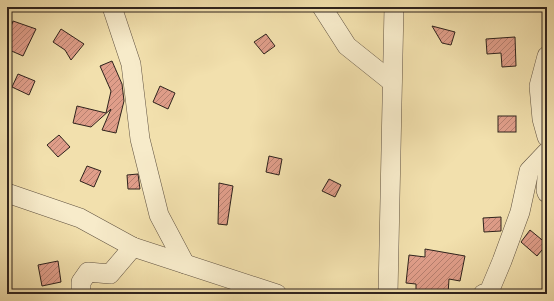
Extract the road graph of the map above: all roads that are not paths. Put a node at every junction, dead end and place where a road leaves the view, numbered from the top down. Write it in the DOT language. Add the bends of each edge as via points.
graph roads {
  1 [pos="112,7"];
  2 [pos="322,7"];
  3 [pos="394,7"];
  4 [pos="547,56"];
  5 [pos="392,82"];
  6 [pos="547,136"];
  7 [pos="547,152"];
  8 [pos="547,177"];
  9 [pos="7,193"];
  10 [pos="547,193"];
  11 [pos="133,247"];
  12 [pos="185,264"];
  13 [pos="81,294"];
  14 [pos="277,294"];
  15 [pos="388,294"];
  16 [pos="483,294"];
  1 -- 12 [label="street" via="131,64 140,139 159,215"];
  2 -- 5 [label="street" via="347,46"];
  3 -- 5 [label="street"];
  4 -- 6 [label="street" via="539,86 542,119"];
  5 -- 15 [label="street"];
  7 -- 16 [label="street" via="529,171 520,212 502,261 489,292"];
  8 -- 10 [label="street"];
  9 -- 11 [label="street" via="80,218"];
  11 -- 12 [label="street"];
  11 -- 13 [label="street" via="110,274 88,272 81,282"];
  12 -- 14 [label="street"];
}
